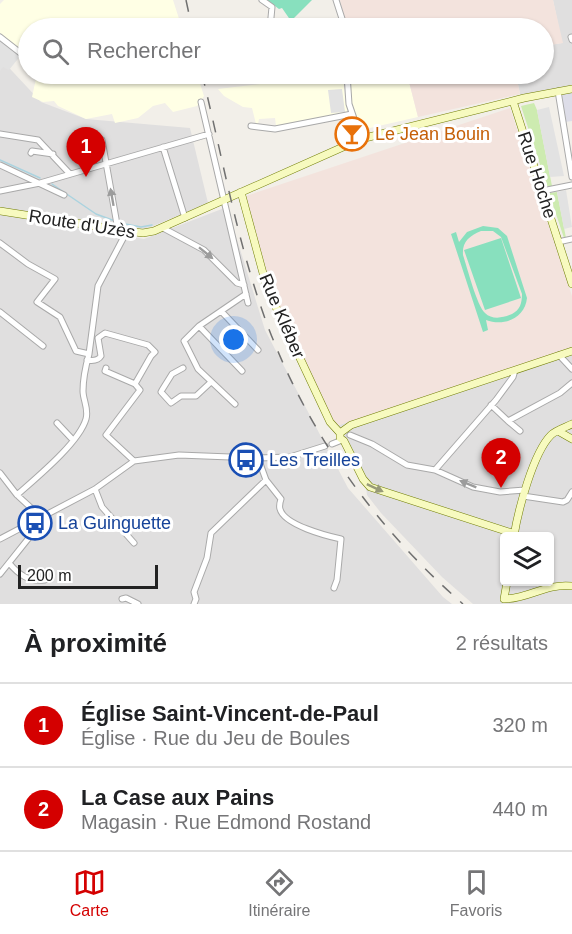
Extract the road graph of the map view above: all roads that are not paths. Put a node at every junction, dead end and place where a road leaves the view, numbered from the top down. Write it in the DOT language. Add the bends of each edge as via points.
graph roads {
  1 [pos="262,0"];
  2 [pos="336,0"];
  3 [pos="271,18"];
  4 [pos="342,18"];
  5 [pos="0,38"];
  6 [pos="18,51"];
  7 [pos="347,84"];
  8 [pos="572,89"];
  9 [pos="558,91"];
  10 [pos="513,101"];
  11 [pos="201,102"];
  12 [pos="352,114"];
  13 [pos="251,126"];
  14 [pos="0,134"];
  15 [pos="209,134"];
  16 [pos="361,139"];
  17 [pos="102,140"];
  18 [pos="163,147"];
  19 [pos="32,153"];
  20 [pos="52,154"];
  21 [pos="107,163"];
  22 [pos="0,165"];
  23 [pos="70,174"];
  24 [pos="572,177"];
  25 [pos="40,183"];
  26 [pos="572,185"];
  27 [pos="0,191"];
  28 [pos="542,191"];
  29 [pos="241,192"];
  30 [pos="63,195"];
  31 [pos="227,199"];
  32 [pos="0,211"];
  33 [pos="185,218"];
  34 [pos="163,228"];
  35 [pos="118,230"];
  36 [pos="127,231"];
  37 [pos="572,239"];
  38 [pos="558,242"];
  39 [pos="0,243"];
  40 [pos="572,284"];
  41 [pos="244,285"];
  42 [pos="246,294"];
  43 [pos="248,303"];
  44 [pos="221,311"];
  45 [pos="0,312"];
  46 [pos="200,326"];
  47 [pos="43,346"];
  48 [pos="258,350"];
  49 [pos="572,351"];
  50 [pos="559,355"];
  51 [pos="88,357"];
  52 [pos="106,368"];
  53 [pos="183,368"];
  54 [pos="572,369"];
  55 [pos="515,370"];
  56 [pos="242,371"];
  57 [pos="211,382"];
  58 [pos="572,382"];
  59 [pos="135,384"];
  60 [pos="235,404"];
  61 [pos="491,405"];
  62 [pos="508,421"];
  63 [pos="57,423"];
  64 [pos="572,424"];
  65 [pos="520,431"];
  66 [pos="558,431"];
  67 [pos="344,436"];
  68 [pos="572,439"];
  69 [pos="73,441"];
  70 [pos="332,444"];
  71 [pos="325,446"];
  72 [pos="258,458"];
  73 [pos="134,461"];
  74 [pos="435,470"];
  75 [pos="0,473"];
  76 [pos="266,480"];
  77 [pos="95,489"];
  78 [pos="572,492"];
  79 [pos="524,493"];
  80 [pos="17,495"];
  81 [pos="41,517"];
  82 [pos="505,532"];
  83 [pos="515,532"];
  84 [pos="0,539"];
  85 [pos="134,543"];
  86 [pos="9,563"];
  87 [pos="0,574"];
  88 [pos="45,580"];
  89 [pos="506,586"];
  90 [pos="572,586"];
  91 [pos="334,588"];
  92 [pos="122,599"];
  93 [pos="504,599"];
  94 [pos="138,604"];
  95 [pos="194,604"];
  96 [pos="497,604"];
  1 -- 3 [label="street" via="272,6"];
  2 -- 4 [label="street"];
  5 -- 6 [label="street"];
  7 -- 12 [label="street"];
  8 -- 9 [label="street, Route d'Uzès"];
  9 -- 10 [label="street, Route d'Uzès"];
  9 -- 24 [label="street"];
  10 -- 16 [label="street, Route d'Uzès"];
  10 -- 28 [label="street, Rue Hoche"];
  11 -- 15 [label="street"];
  12 -- 13 [label="street" via="275,129"];
  12 -- 16 [label="street"];
  14 -- 20 [label="street" via="38,140"];
  15 -- 18 [label="street"];
  15 -- 31 [label="street"];
  16 -- 29 [label="street, Route d'Uzès"];
  17 -- 21 [label="street"];
  18 -- 21 [label="street"];
  18 -- 33 [label="street"];
  19 -- 20 [label="street"];
  20 -- 23 [label="street"];
  21 -- 23 [label="street"];
  35 -- 21 [label="street, one-way"];
  22 -- 25 [label="street"];
  23 -- 25 [label="street"];
  25 -- 27 [label="street"];
  25 -- 30 [label="street"];
  26 -- 28 [label="street"];
  28 -- 38 [label="street, Rue Hoche"];
  29 -- 31 [label="street, Route d'Uzès"];
  29 -- 67 [label="street, Rue Kléber" via="272,300 330,422"];
  31 -- 33 [label="street, Route d'Uzès"];
  31 -- 41 [label="street"];
  32 -- 35 [label="street, Route d'Uzès"];
  33 -- 34 [label="street, Route d'Uzès"];
  34 -- 36 [label="street, Route d'Uzès" via="143,233"];
  34 -- 41 [label="street, one-way" via="204,250 237,283"];
  35 -- 36 [label="street, Route d'Uzès"];
  36 -- 51 [label="street" via="98,286"];
  37 -- 38 [label="street"];
  38 -- 40 [label="street, Rue Hoche"];
  39 -- 51 [label="street" via="55,279 37,303 60,317 76,351"];
  41 -- 42 [label="street"];
  42 -- 43 [label="street"];
  42 -- 44 [label="street"];
  44 -- 46 [label="street"];
  44 -- 48 [label="street"];
  45 -- 47 [label="street"];
  46 -- 56 [label="street"];
  46 -- 57 [label="street" via="184,341 198,369"];
  49 -- 50 [label="street"];
  50 -- 54 [label="street"];
  50 -- 55 [label="street"];
  51 -- 59 [label="street" via="94,361 99,358 99,338 105,333 148,345 155,352"];
  51 -- 69 [label="street" via="83,391 86,420"];
  52 -- 59 [label="street" via="105,371"];
  53 -- 57 [label="street" via="172,374 161,392 171,403 181,396 196,396"];
  55 -- 61 [label="street"];
  55 -- 67 [label="street" via="351,425"];
  57 -- 60 [label="street"];
  58 -- 62 [label="street" via="560,393"];
  59 -- 73 [label="street" via="140,390 106,435"];
  61 -- 62 [label="street"];
  61 -- 74 [label="street"];
  62 -- 65 [label="street"];
  63 -- 69 [label="street"];
  64 -- 66 [label="street"];
  66 -- 68 [label="street"];
  66 -- 79 [label="street" via="547,441"];
  67 -- 70 [label="street"];
  67 -- 74 [label="street" via="372,444 407,465"];
  67 -- 82 [label="street, Rue Kléber, one-way" via="370,487"];
  69 -- 80 [label="street"];
  71 -- 72 [label="street" via="290,457"];
  72 -- 73 [label="street" via="179,455"];
  72 -- 76 [label="street"];
  73 -- 77 [label="street"];
  79 -- 74 [label="street, one-way" via="485,490"];
  75 -- 80 [label="street"];
  76 -- 91 [label="street" via="280,499 283,515 298,525 341,539"];
  76 -- 95 [label="street" via="211,533"];
  77 -- 81 [label="street"];
  77 -- 85 [label="street" via="102,507"];
  78 -- 79 [label="street" via="563,502"];
  79 -- 83 [label="street"];
  80 -- 81 [label="street"];
  81 -- 84 [label="street"];
  81 -- 86 [label="street" via="40,524"];
  86 -- 87 [label="street"];
  86 -- 88 [label="street" via="26,578"];
  89 -- 93 [label="street"];
  90 -- 93 [label="street" via="548,586"];
  92 -- 94 [label="street"];
  93 -- 96 [label="street"];
}
